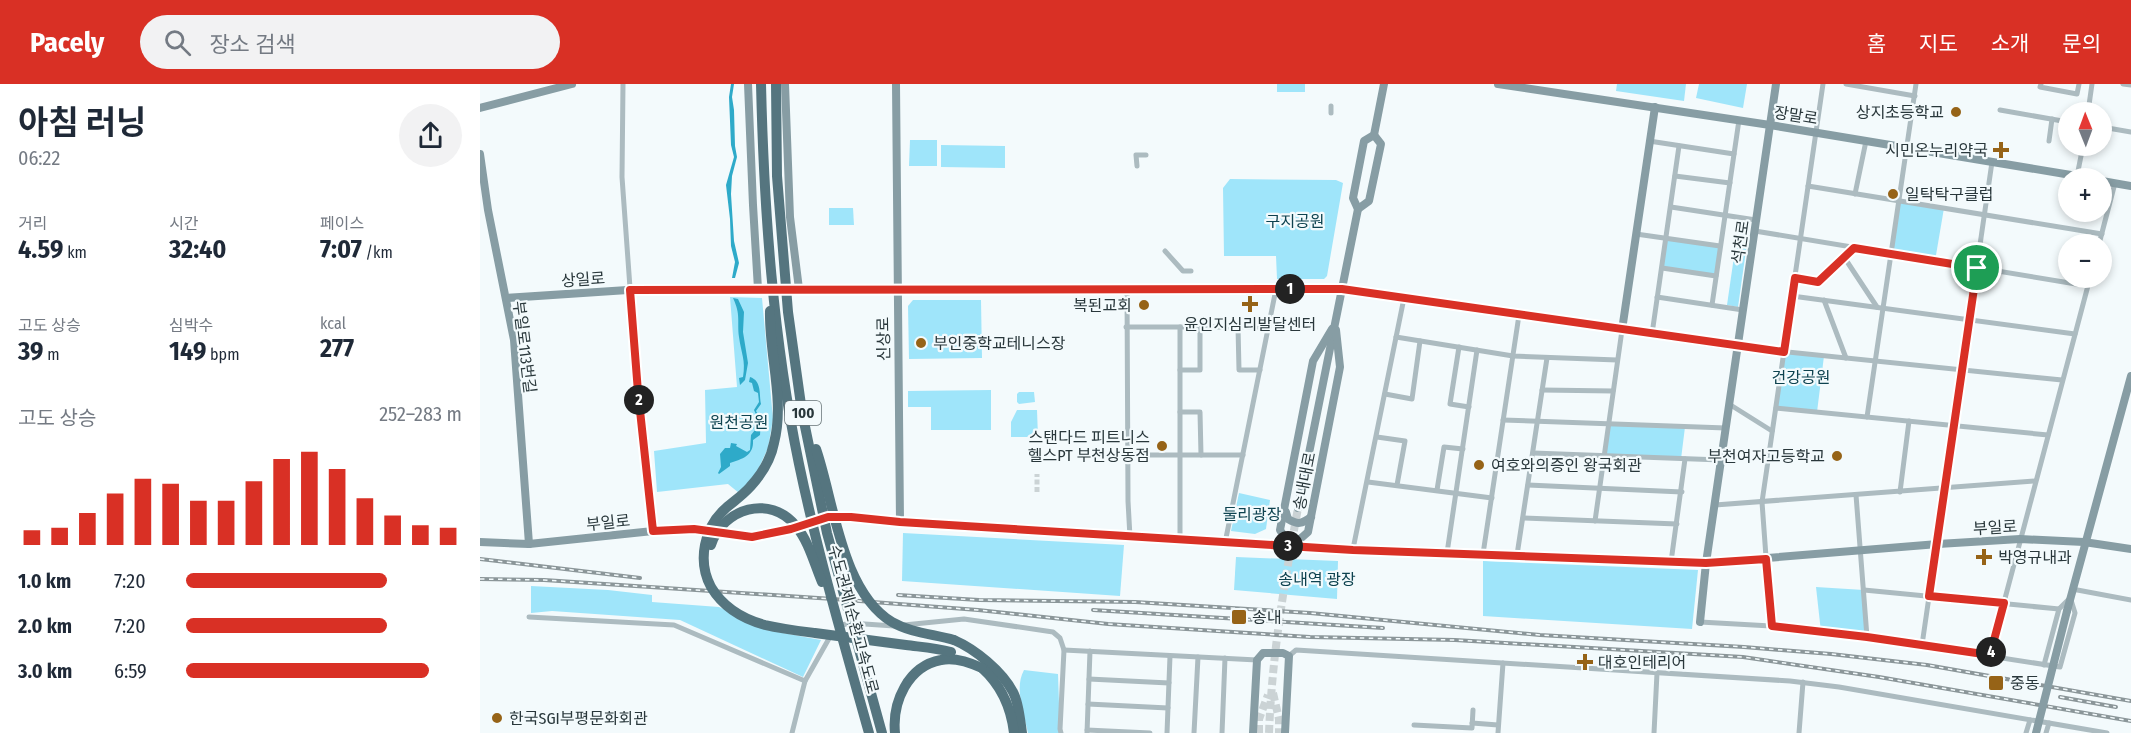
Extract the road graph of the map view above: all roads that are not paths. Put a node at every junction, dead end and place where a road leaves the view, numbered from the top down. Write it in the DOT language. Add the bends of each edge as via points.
graph roads {
  1 [pos="572,84"];
  2 [pos="623,84"];
  3 [pos="748,84"];
  4 [pos="761,84"];
  5 [pos="776,84"];
  6 [pos="785,84"];
  7 [pos="896,84"];
  8 [pos="1384,84"];
  9 [pos="1498,84"];
  10 [pos="1776,84"];
  11 [pos="1823,84"];
  12 [pos="1846,84"];
  13 [pos="1916,84"];
  14 [pos="2041,84"];
  15 [pos="2079,84"];
  16 [pos="2092,84"];
  17 [pos="2123,84"];
  18 [pos="2131,85"];
  19 [pos="1522,86"];
  20 [pos="1915,96"];
  21 [pos="2089,102"];
  22 [pos="1655,107"];
  23 [pos="480,108"];
  24 [pos="2000,110"];
  25 [pos="2052,119"];
  26 [pos="1739,120"];
  27 [pos="2058,120"];
  28 [pos="1770,124"];
  29 [pos="2112,129"];
  30 [pos="1816,132"];
  31 [pos="2131,132"];
  32 [pos="1374,135"];
  33 [pos="1649,141"];
  34 [pos="1866,141"];
  35 [pos="2049,141"];
  36 [pos="1679,146"];
  37 [pos="1906,148"];
  38 [pos="480,154"];
  39 [pos="1734,154"];
  40 [pos="1146,155"];
  41 [pos="1992,162"];
  42 [pos="1137,166"];
  43 [pos="2058,173"];
  44 [pos="1675,176"];
  45 [pos="1730,183"];
  46 [pos="2112,183"];
  47 [pos="2115,183"];
  48 [pos="1808,186"];
  49 [pos="2131,186"];
  50 [pos="1855,194"];
  51 [pos="1898,201"];
  52 [pos="1671,207"];
  53 [pos="1359,209"];
  54 [pos="1725,215"];
  55 [pos="1985,215"];
  56 [pos="1756,220"];
  57 [pos="1755,231"];
  58 [pos="1636,234"];
  59 [pos="2102,234"];
  60 [pos="1666,238"];
  61 [pos="1801,239"];
  62 [pos="1720,246"];
  63 [pos="1854,248"];
  64 [pos="1165,251"];
  65 [pos="1891,254"];
  66 [pos="1844,258"];
  67 [pos="1662,268"];
  68 [pos="1977,268"];
  69 [pos="1191,272"];
  70 [pos="1716,276"];
  71 [pos="1795,278"];
  72 [pos="771,280"];
  73 [pos="2058,281"];
  74 [pos="2087,288"];
  75 [pos="758,289"];
  76 [pos="799,289"];
  77 [pos="896,289"];
  78 [pos="1127,289"];
  79 [pos="1276,289"];
  80 [pos="1342,289"];
  81 [pos="630,290"];
  82 [pos="1792,296"];
  83 [pos="1657,297"];
  84 [pos="506,298"];
  85 [pos="1404,298"];
  86 [pos="1824,300"];
  87 [pos="1712,305"];
  88 [pos="1880,308"];
  89 [pos="1743,310"];
  90 [pos="1519,315"];
  91 [pos="1970,320"];
  92 [pos="1335,322"];
  93 [pos="1126,327"];
  94 [pos="1180,327"];
  95 [pos="1200,327"];
  96 [pos="1239,327"];
  97 [pos="1269,327"];
  98 [pos="1622,330"];
  99 [pos="1652,334"];
  100 [pos="2075,334"];
  101 [pos="1396,337"];
  102 [pos="1420,341"];
  103 [pos="1738,346"];
  104 [pos="1459,347"];
  105 [pos="1477,350"];
  106 [pos="1784,352"];
  107 [pos="1513,356"];
  108 [pos="1547,358"];
  109 [pos="1846,358"];
  110 [pos="1617,360"];
  111 [pos="1875,361"];
  112 [pos="1180,370"];
  113 [pos="1260,370"];
  114 [pos="1962,370"];
  115 [pos="2131,376"];
  116 [pos="2062,380"];
  117 [pos="1542,390"];
  118 [pos="1613,391"];
  119 [pos="1385,394"];
  120 [pos="1729,404"];
  121 [pos="1469,407"];
  122 [pos="1776,408"];
  123 [pos="802,412"];
  124 [pos="1180,412"];
  125 [pos="1867,417"];
  126 [pos="1503,420"];
  127 [pos="1537,421"];
  128 [pos="1909,421"];
  129 [pos="1608,424"];
  130 [pos="1954,426"];
  131 [pos="1726,428"];
  132 [pos="1772,431"];
  133 [pos="2048,435"];
  134 [pos="1377,437"];
  135 [pos="1463,449"];
  136 [pos="1533,453"];
  137 [pos="1127,455"];
  138 [pos="1180,455"];
  139 [pos="1201,455"];
  140 [pos="1243,456"];
  141 [pos="1604,456"];
  142 [pos="1685,459"];
  143 [pos="1721,460"];
  144 [pos="2035,481"];
  145 [pos="1368,482"];
  146 [pos="1397,485"];
  147 [pos="1528,485"];
  148 [pos="1599,488"];
  149 [pos="1946,488"];
  150 [pos="1437,490"];
  151 [pos="1682,492"];
  152 [pos="1900,492"];
  153 [pos="1456,493"];
  154 [pos="1856,495"];
  155 [pos="1492,498"];
  156 [pos="1762,502"];
  157 [pos="1715,505"];
  158 [pos="1285,508"];
  159 [pos="1298,508"];
  160 [pos="1311,517"];
  161 [pos="1523,518"];
  162 [pos="1595,521"];
  163 [pos="900,522"];
  164 [pos="1677,524"];
  165 [pos="653,531"];
  166 [pos="1130,537"];
  167 [pos="2020,539"];
  168 [pos="1180,540"];
  169 [pos="480,542"];
  170 [pos="2084,542"];
  171 [pos="1225,543"];
  172 [pos="529,544"];
  173 [pos="1938,544"];
  174 [pos="1291,547"];
  175 [pos="2131,549"];
  176 [pos="1353,550"];
  177 [pos="1860,550"];
  178 [pos="1447,553"];
  179 [pos="1483,554"];
  180 [pos="1517,555"];
  181 [pos="1766,559"];
  182 [pos="1671,562"];
  183 [pos="1706,563"];
  184 [pos="1864,590"];
  185 [pos="2071,593"];
  186 [pos="1929,596"];
  187 [pos="2131,600"];
  188 [pos="2004,603"];
  189 [pos="2063,610"];
  190 [pos="836,613"];
  191 [pos="529,617"];
  192 [pos="1700,622"];
  193 [pos="1772,626"];
  194 [pos="1867,637"];
  195 [pos="1922,645"];
  196 [pos="952,649"];
  197 [pos="1064,650"];
  198 [pos="1090,651"];
  199 [pos="1990,655"];
  200 [pos="1170,656"];
  201 [pos="1288,656"];
  202 [pos="1198,657"];
  203 [pos="1225,658"];
  204 [pos="1257,660"];
  205 [pos="1503,663"];
  206 [pos="2044,665"];
  207 [pos="985,666"];
  208 [pos="1657,673"];
  209 [pos="1089,679"];
  210 [pos="805,681"];
  211 [pos="1803,682"];
  212 [pos="1169,683"];
  213 [pos="1088,704"];
  214 [pos="1168,708"];
  215 [pos="1473,710"];
  216 [pos="2030,720"];
  217 [pos="1472,723"];
  218 [pos="2049,723"];
  219 [pos="1414,725"];
  220 [pos="1498,725"];
  221 [pos="1433,730"];
  222 [pos="1087,732"];
  223 [pos="792,733"];
  224 [pos="869,733"];
  225 [pos="882,733"];
  226 [pos="895,733"];
  227 [pos="1014,733"];
  228 [pos="1022,733"];
  229 [pos="1061,733"];
  230 [pos="1150,733"];
  231 [pos="1167,733"];
  232 [pos="1194,733"];
  233 [pos="1222,733"];
  234 [pos="1253,733"];
  235 [pos="1286,733"];
  236 [pos="1498,733"];
  237 [pos="1654,733"];
  238 [pos="1799,733"];
  239 [pos="2026,733"];
  240 [pos="2036,733"];
  241 [pos="2046,733"];
  242 [pos="2107,733"];
  1 -- 23 [label="street"];
  2 -- 81 [label="street" via="622,177"];
  3 -- 75 [label="street"];
  4 -- 72 [label="highway, 수도권제1순환고속도로 / 100, bridge"];
  5 -- 123 [label="highway, 수도권제1순환고속도로 / 100, bridge" via="778,199"];
  6 -- 76 [label="street" via="790,217"];
  7 -- 77 [label="street, 신상로"];
  8 -- 32 [label="street, 송내대로"];
  9 -- 19 [label="street, 장말로"];
  10 -- 28 [label="street, 석천로"];
  11 -- 30 [label="street"];
  12 -- 20 [label="street"];
  13 -- 20 [label="street"];
  14 -- 15 [label="street" via="2040,87 2077,94"];
  16 -- 21 [label="street"];
  17 -- 18 [label="street"];
  19 -- 22 [label="street, 장말로"];
  20 -- 37 [label="street"];
  22 -- 26 [label="street, 장말로"];
  22 -- 33 [label="street"];
  24 -- 25 [label="street"];
  25 -- 27 [label="street"];
  25 -- 35 [label="street"];
  26 -- 28 [label="street, 장말로"];
  26 -- 39 [label="street"];
  28 -- 30 [label="street, 장말로"];
  28 -- 56 [label="street, 석천로"];
  29 -- 31 [label="street"];
  30 -- 34 [label="street, 장말로"];
  30 -- 48 [label="street"];
  32 -- 53 [label="street, 송내대로" via="1364,141 1353,198"];
  32 -- 53 [label="street, 송내대로" via="1381,144 1369,201"];
  33 -- 36 [label="street"];
  33 -- 58 [label="street"];
  34 -- 37 [label="street, 장말로"];
  34 -- 50 [label="street"];
  36 -- 39 [label="street"];
  36 -- 44 [label="street"];
  37 -- 41 [label="street, 장말로"];
  37 -- 51 [label="street"];
  38 -- 84 [label="street, 부일로113번길"];
  39 -- 45 [label="street"];
  40 -- 42 [label="street" via="1136,155"];
  41 -- 43 [label="street, 장말로"];
  41 -- 55 [label="street"];
  44 -- 45 [label="street"];
  44 -- 52 [label="street"];
  45 -- 54 [label="street"];
  46 -- 47 [label="street"];
  47 -- 49 [label="street"];
  47 -- 59 [label="street"];
  48 -- 50 [label="street"];
  48 -- 61 [label="street"];
  50 -- 51 [label="street"];
  51 -- 55 [label="street"];
  51 -- 65 [label="street"];
  52 -- 54 [label="street"];
  52 -- 60 [label="street"];
  53 -- 80 [label="street, 송내대로"];
  54 -- 56 [label="street"];
  54 -- 62 [label="street"];
  55 -- 59 [label="street"];
  55 -- 68 [label="street"];
  56 -- 57 [label="street, 석천로"];
  57 -- 61 [label="street"];
  57 -- 89 [label="street, 석천로"];
  58 -- 60 [label="street"];
  58 -- 98 [label="street"];
  60 -- 62 [label="street"];
  60 -- 67 [label="street"];
  61 -- 63 [label="street"];
  61 -- 71 [label="street"];
  62 -- 70 [label="street"];
  63 -- 65 [label="street"];
  63 -- 66 [label="street"];
  64 -- 69 [label="street" via="1183,271"];
  65 -- 68 [label="street"];
  65 -- 88 [label="street"];
  66 -- 71 [label="street" via="1818,282"];
  66 -- 88 [label="street"];
  67 -- 70 [label="street"];
  67 -- 83 [label="street"];
  68 -- 73 [label="street"];
  68 -- 91 [label="street"];
  70 -- 87 [label="street"];
  71 -- 82 [label="street"];
  72 -- 190 [label="highway, 수도권제1순환고속도로 / 100, bridge" via="799,463"];
  72 -- 196 [label="highway, bridge" via="770,328 778,415 774,443 759,476 718,515 710,528 703,555 709,583 736,613 767,626"];
  74 -- 100 [label="street"];
  75 -- 76 [label="street, 상일로"];
  75 -- 81 [label="street, 상일로"];
  76 -- 77 [label="street, 상일로"];
  77 -- 78 [label="street, 상일로"];
  77 -- 163 [label="street, 신상로"];
  78 -- 79 [label="street, 상일로"];
  78 -- 93 [label="street"];
  79 -- 80 [label="street, 상일로"];
  79 -- 97 [label="street"];
  80 -- 85 [label="street, 상일로"];
  80 -- 92 [label="street, 송내대로"];
  81 -- 84 [label="street, 상일로"];
  81 -- 165 [label="street"];
  82 -- 86 [label="street"];
  82 -- 106 [label="street"];
  83 -- 87 [label="street"];
  83 -- 99 [label="street"];
  84 -- 172 [label="street, 부일로113번길" via="514,340"];
  85 -- 90 [label="street, 상일로"];
  85 -- 101 [label="street"];
  86 -- 88 [label="street"];
  86 -- 109 [label="street"];
  87 -- 89 [label="street"];
  88 -- 91 [label="street"];
  88 -- 111 [label="street"];
  89 -- 103 [label="street, 석천로"];
  90 -- 98 [label="street, 상일로"];
  90 -- 107 [label="street"];
  91 -- 100 [label="street"];
  91 -- 114 [label="street"];
  92 -- 158 [label="street, 송내대로" via="1313,361"];
  92 -- 159 [label="street, 송내대로"];
  92 -- 160 [label="street, 송내대로" via="1340,368"];
  93 -- 94 [label="street"];
  93 -- 137 [label="street"];
  94 -- 95 [label="street"];
  94 -- 112 [label="street"];
  95 -- 96 [label="street"];
  95 -- 112 [label="street" via="1200,370"];
  96 -- 97 [label="street"];
  96 -- 113 [label="street" via="1239,370"];
  97 -- 113 [label="street"];
  98 -- 99 [label="street, 상일로"];
  98 -- 110 [label="street"];
  99 -- 103 [label="street, 상일로"];
  100 -- 116 [label="street"];
  101 -- 102 [label="street"];
  101 -- 119 [label="street"];
  102 -- 104 [label="street"];
  102 -- 119 [label="street" via="1412,399"];
  103 -- 106 [label="street"];
  103 -- 120 [label="street, 석천로"];
  104 -- 105 [label="street"];
  104 -- 121 [label="street" via="1450,404"];
  105 -- 107 [label="street"];
  105 -- 121 [label="street"];
  106 -- 109 [label="street"];
  106 -- 122 [label="street"];
  107 -- 108 [label="street"];
  107 -- 126 [label="street"];
  108 -- 110 [label="street"];
  108 -- 117 [label="street"];
  109 -- 111 [label="street"];
  110 -- 118 [label="street"];
  111 -- 114 [label="street"];
  111 -- 125 [label="street"];
  112 -- 124 [label="street"];
  113 -- 140 [label="street"];
  114 -- 116 [label="street"];
  114 -- 130 [label="street"];
  115 -- 170 [label="street"];
  116 -- 133 [label="street"];
  117 -- 118 [label="street"];
  117 -- 127 [label="street"];
  118 -- 129 [label="street"];
  119 -- 134 [label="street"];
  120 -- 131 [label="street, 석천로"];
  120 -- 132 [label="street"];
  121 -- 135 [label="street"];
  122 -- 125 [label="street"];
  122 -- 132 [label="street"];
  123 -- 196 [label="highway, bridge" via="824,473 837,529 866,596 877,611 904,628"];
  123 -- 225 [label="highway, 수도권제1순환고속도로 / 100, bridge" via="827,533"];
  124 -- 138 [label="street"];
  124 -- 139 [label="street" via="1200,412"];
  125 -- 128 [label="street"];
  126 -- 127 [label="street"];
  126 -- 155 [label="street"];
  127 -- 129 [label="street"];
  127 -- 136 [label="street"];
  128 -- 130 [label="street"];
  128 -- 152 [label="street"];
  129 -- 131 [label="street"];
  129 -- 141 [label="street"];
  130 -- 133 [label="street"];
  130 -- 149 [label="street"];
  131 -- 143 [label="street, 석천로"];
  132 -- 156 [label="street"];
  133 -- 144 [label="street"];
  134 -- 145 [label="street"];
  134 -- 146 [label="street" via="1405,441"];
  135 -- 150 [label="street" via="1444,447"];
  135 -- 153 [label="street"];
  136 -- 141 [label="street"];
  136 -- 147 [label="street"];
  137 -- 138 [label="street"];
  137 -- 166 [label="street"];
  138 -- 139 [label="street"];
  138 -- 168 [label="street"];
  139 -- 140 [label="street"];
  140 -- 171 [label="street"];
  141 -- 142 [label="street"];
  141 -- 148 [label="street"];
  142 -- 143 [label="street"];
  142 -- 151 [label="street"];
  143 -- 157 [label="street, 석천로"];
  144 -- 149 [label="street"];
  144 -- 167 [label="street"];
  145 -- 146 [label="street"];
  145 -- 176 [label="street"];
  146 -- 150 [label="street"];
  147 -- 148 [label="street"];
  147 -- 161 [label="street"];
  148 -- 151 [label="street"];
  148 -- 162 [label="street"];
  149 -- 152 [label="street"];
  149 -- 173 [label="street"];
  150 -- 153 [label="street"];
  151 -- 164 [label="street"];
  152 -- 154 [label="street"];
  153 -- 155 [label="street"];
  153 -- 178 [label="street"];
  154 -- 156 [label="street"];
  154 -- 177 [label="street"];
  155 -- 179 [label="street"];
  156 -- 157 [label="street"];
  156 -- 181 [label="street"];
  157 -- 183 [label="street, 석천로"];
  158 -- 160 [label="street" via="1288,519 1294,523"];
  158 -- 174 [label="street, 송내대로" via="1280,530"];
  160 -- 174 [label="street, 송내대로" via="1308,532"];
  161 -- 162 [label="street"];
  161 -- 180 [label="street"];
  162 -- 164 [label="street"];
  163 -- 165 [label="street, 부일로" via="828,517 752,537 694,529"];
  163 -- 166 [label="street, 부일로"];
  164 -- 182 [label="street"];
  165 -- 172 [label="street, 부일로"];
  166 -- 168 [label="street, 부일로"];
  167 -- 170 [label="street, 부일로"];
  167 -- 173 [label="street, 부일로"];
  167 -- 188 [label="street"];
  168 -- 171 [label="street, 부일로"];
  169 -- 172 [label="street, 부일로"];
  170 -- 175 [label="street, 부일로"];
  170 -- 185 [label="street"];
  171 -- 174 [label="street, 부일로"];
  173 -- 177 [label="street, 부일로"];
  173 -- 186 [label="street"];
  174 -- 176 [label="street, 부일로"];
  176 -- 178 [label="street, 부일로"];
  177 -- 181 [label="street, 부일로"];
  177 -- 184 [label="street"];
  178 -- 179 [label="street, 부일로"];
  179 -- 180 [label="street, 부일로"];
  180 -- 182 [label="street, 부일로"];
  181 -- 183 [label="street, 부일로"];
  181 -- 193 [label="street"];
  182 -- 183 [label="street, 부일로"];
  183 -- 192 [label="street, 석천로"];
  184 -- 186 [label="street"];
  184 -- 194 [label="street"];
  185 -- 187 [label="street"];
  185 -- 189 [label="street"];
  185 -- 206 [label="street" via="2075,613 2060,667"];
  186 -- 188 [label="street"];
  186 -- 195 [label="street"];
  188 -- 189 [label="street"];
  188 -- 199 [label="street"];
  189 -- 206 [label="street"];
  189 -- 240 [label="street, bridge"];
  190 -- 196 [label="highway, bridge" via="805,539 782,513 768,508 740,511 719,528 709,556 713,578 726,598 752,616"];
  190 -- 224 [label="highway, 수도권제1순환고속도로 / 100, bridge"];
  191 -- 210 [label="street" via="674,625"];
  192 -- 193 [label="street"];
  193 -- 194 [label="street"];
  194 -- 195 [label="street"];
  195 -- 199 [label="street"];
  196 -- 207 [label="highway" via="970,653"];
  196 -- 226 [label="highway" via="910,679 898,701"];
  197 -- 198 [label="street"];
  197 -- 210 [label="street" via="1053,632 964,619 891,626 850,623 836,627"];
  197 -- 229 [label="street"];
  198 -- 200 [label="street"];
  198 -- 209 [label="street"];
  199 -- 206 [label="street"];
  200 -- 202 [label="street"];
  200 -- 212 [label="street"];
  201 -- 204 [label="street" via="1263,653"];
  201 -- 205 [label="street" via="1296,650"];
  201 -- 235 [label="street"];
  202 -- 203 [label="street"];
  202 -- 232 [label="street"];
  203 -- 204 [label="street"];
  203 -- 233 [label="street"];
  204 -- 234 [label="street"];
  205 -- 208 [label="street"];
  205 -- 220 [label="street"];
  207 -- 227 [label="highway" via="1003,694"];
  207 -- 228 [label="highway" via="1014,693"];
  208 -- 211 [label="street"];
  208 -- 237 [label="street"];
  209 -- 212 [label="street"];
  209 -- 213 [label="street"];
  210 -- 223 [label="street"];
  211 -- 216 [label="street"];
  211 -- 238 [label="street"];
  212 -- 214 [label="street"];
  213 -- 214 [label="street"];
  213 -- 222 [label="street"];
  214 -- 231 [label="street"];
  215 -- 217 [label="street"];
  216 -- 218 [label="street"];
  216 -- 239 [label="street"];
  217 -- 220 [label="street"];
  217 -- 221 [label="street" via="1472,728"];
  218 -- 241 [label="street"];
  218 -- 242 [label="street"];
  219 -- 221 [label="street"];
  220 -- 236 [label="street"];
  222 -- 230 [label="street"];
}
